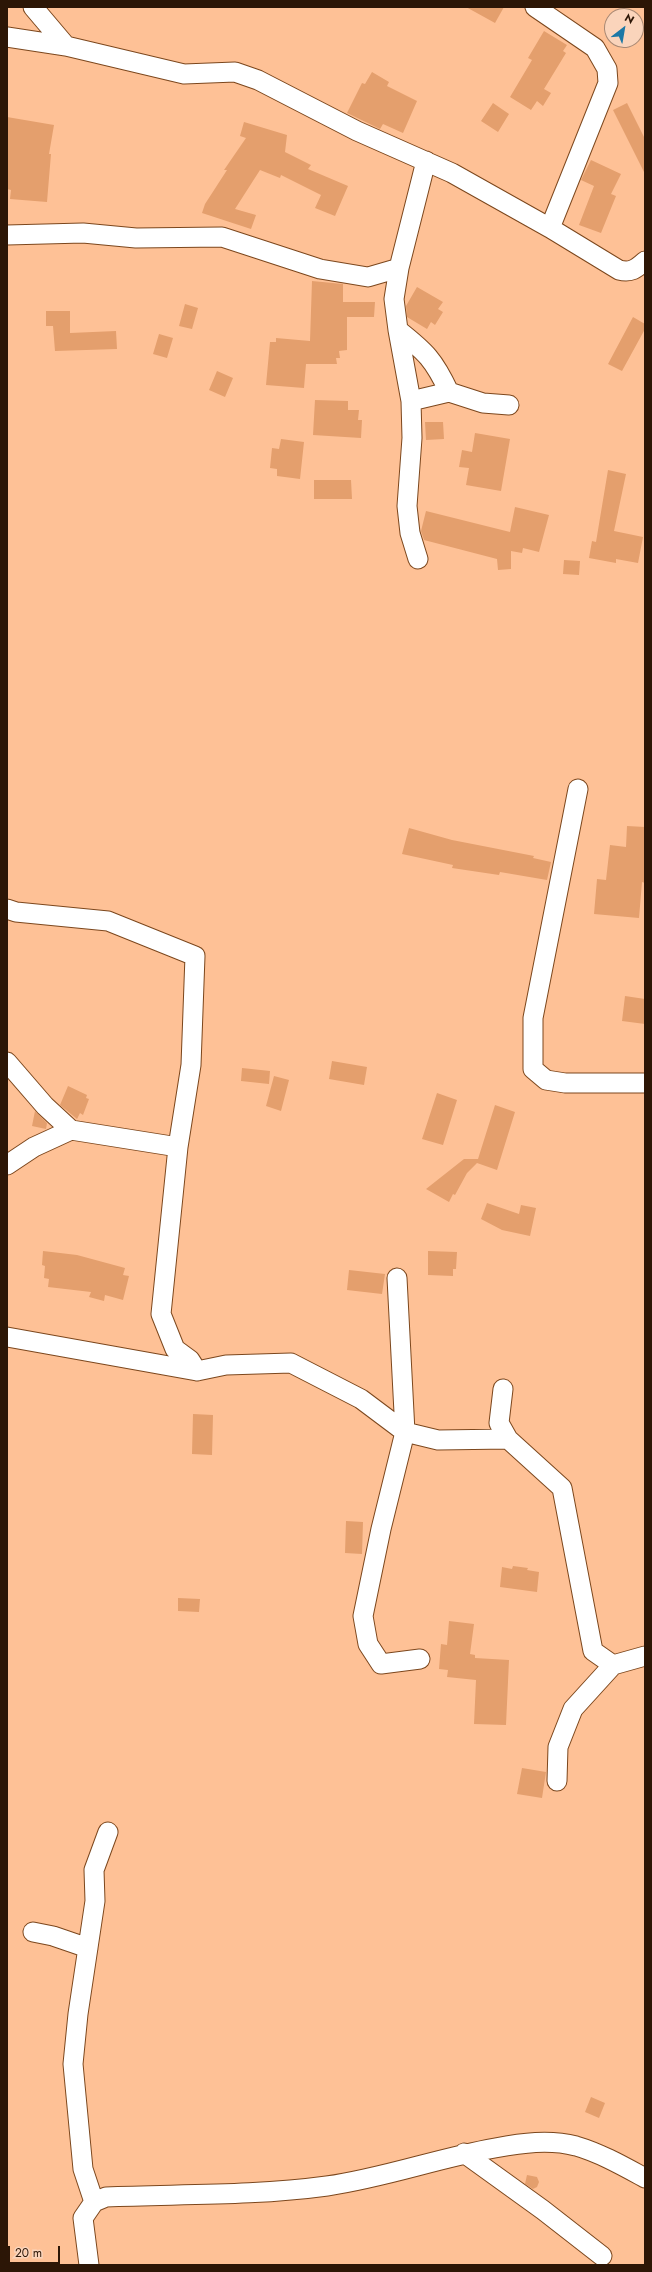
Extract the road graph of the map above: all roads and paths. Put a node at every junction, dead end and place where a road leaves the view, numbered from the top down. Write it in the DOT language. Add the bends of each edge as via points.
graph roads {
  1 [pos="33,7"];
  2 [pos="535,7"];
  3 [pos="7,37"];
  4 [pos="66,46"];
  5 [pos="426,162"];
  6 [pos="550,228"];
  7 [pos="7,235"];
  8 [pos="399,268"];
  9 [pos="641,270"];
  10 [pos="398,330"];
  11 [pos="449,392"];
  12 [pos="411,401"];
  13 [pos="509,405"];
  14 [pos="418,559"];
  15 [pos="578,789"];
  16 [pos="7,909"];
  17 [pos="7,1062"];
  18 [pos="645,1083"];
  19 [pos="71,1130"];
  20 [pos="178,1147"];
  21 [pos="7,1165"];
  22 [pos="397,1278"];
  23 [pos="7,1337"];
  24 [pos="197,1371"];
  25 [pos="503,1389"];
  26 [pos="405,1432"];
  27 [pos="508,1439"];
  28 [pos="645,1656"];
  29 [pos="420,1659"];
  30 [pos="613,1665"];
  31 [pos="557,1781"];
  32 [pos="108,1832"];
  33 [pos="33,1932"];
  34 [pos="88,1948"];
  35 [pos="464,2153"];
  36 [pos="645,2178"];
  37 [pos="94,2202"];
  38 [pos="602,2256"];
  39 [pos="89,2265"];
  1 -- 4 [label="street"];
  2 -- 6 [label="street" via="595,48 607,69 608,83"];
  3 -- 4 [label="street"];
  4 -- 5 [label="street" via="184,74 235,72 258,80 357,131"];
  5 -- 6 [label="street" via="452,173"];
  5 -- 8 [label="street"];
  6 -- 9 [label="street" via="619,270"];
  7 -- 8 [label="street" via="82,233 136,238 222,237 320,269 368,277"];
  8 -- 10 [label="street" via="394,299"];
  10 -- 11 [label="street" via="421,348 436,365"];
  10 -- 12 [label="street"];
  11 -- 12 [label="street"];
  11 -- 13 [label="street" via="483,403"];
  12 -- 14 [label="street" via="412,438 407,506 410,533"];
  15 -- 18 [label="street" via="533,1018 533,1069 546,1080 565,1083"];
  16 -- 20 [label="street" via="108,921 195,956 191,1065"];
  17 -- 19 [label="street" via="45,1106"];
  19 -- 20 [label="street"];
  19 -- 21 [label="street"];
  20 -- 24 [label="street" via="161,1314 175,1349 190,1360"];
  22 -- 26 [label="street"];
  23 -- 24 [label="street"];
  24 -- 26 [label="street" via="226,1365 291,1364 361,1399"];
  25 -- 27 [label="street" via="500,1422"];
  26 -- 27 [label="street" via="438,1440"];
  26 -- 29 [label="street" via="363,1616 368,1644 380,1664"];
  27 -- 30 [label="street" via="562,1488 593,1651"];
  28 -- 30 [label="street"];
  30 -- 31 [label="street" via="573,1709 558,1747"];
  32 -- 34 [label="street" via="94,1870 95,1901"];
  33 -- 34 [label="street"];
  34 -- 37 [label="street" via="72,2064 83,2169"];
  35 -- 36 [label="street" via="517,2144 562,2144 592,2152"];
  35 -- 37 [label="street" via="376,2178 326,2186 260,2192 106,2197"];
  35 -- 38 [label="street"];
  37 -- 39 [label="street" via="83,2218"];
}
